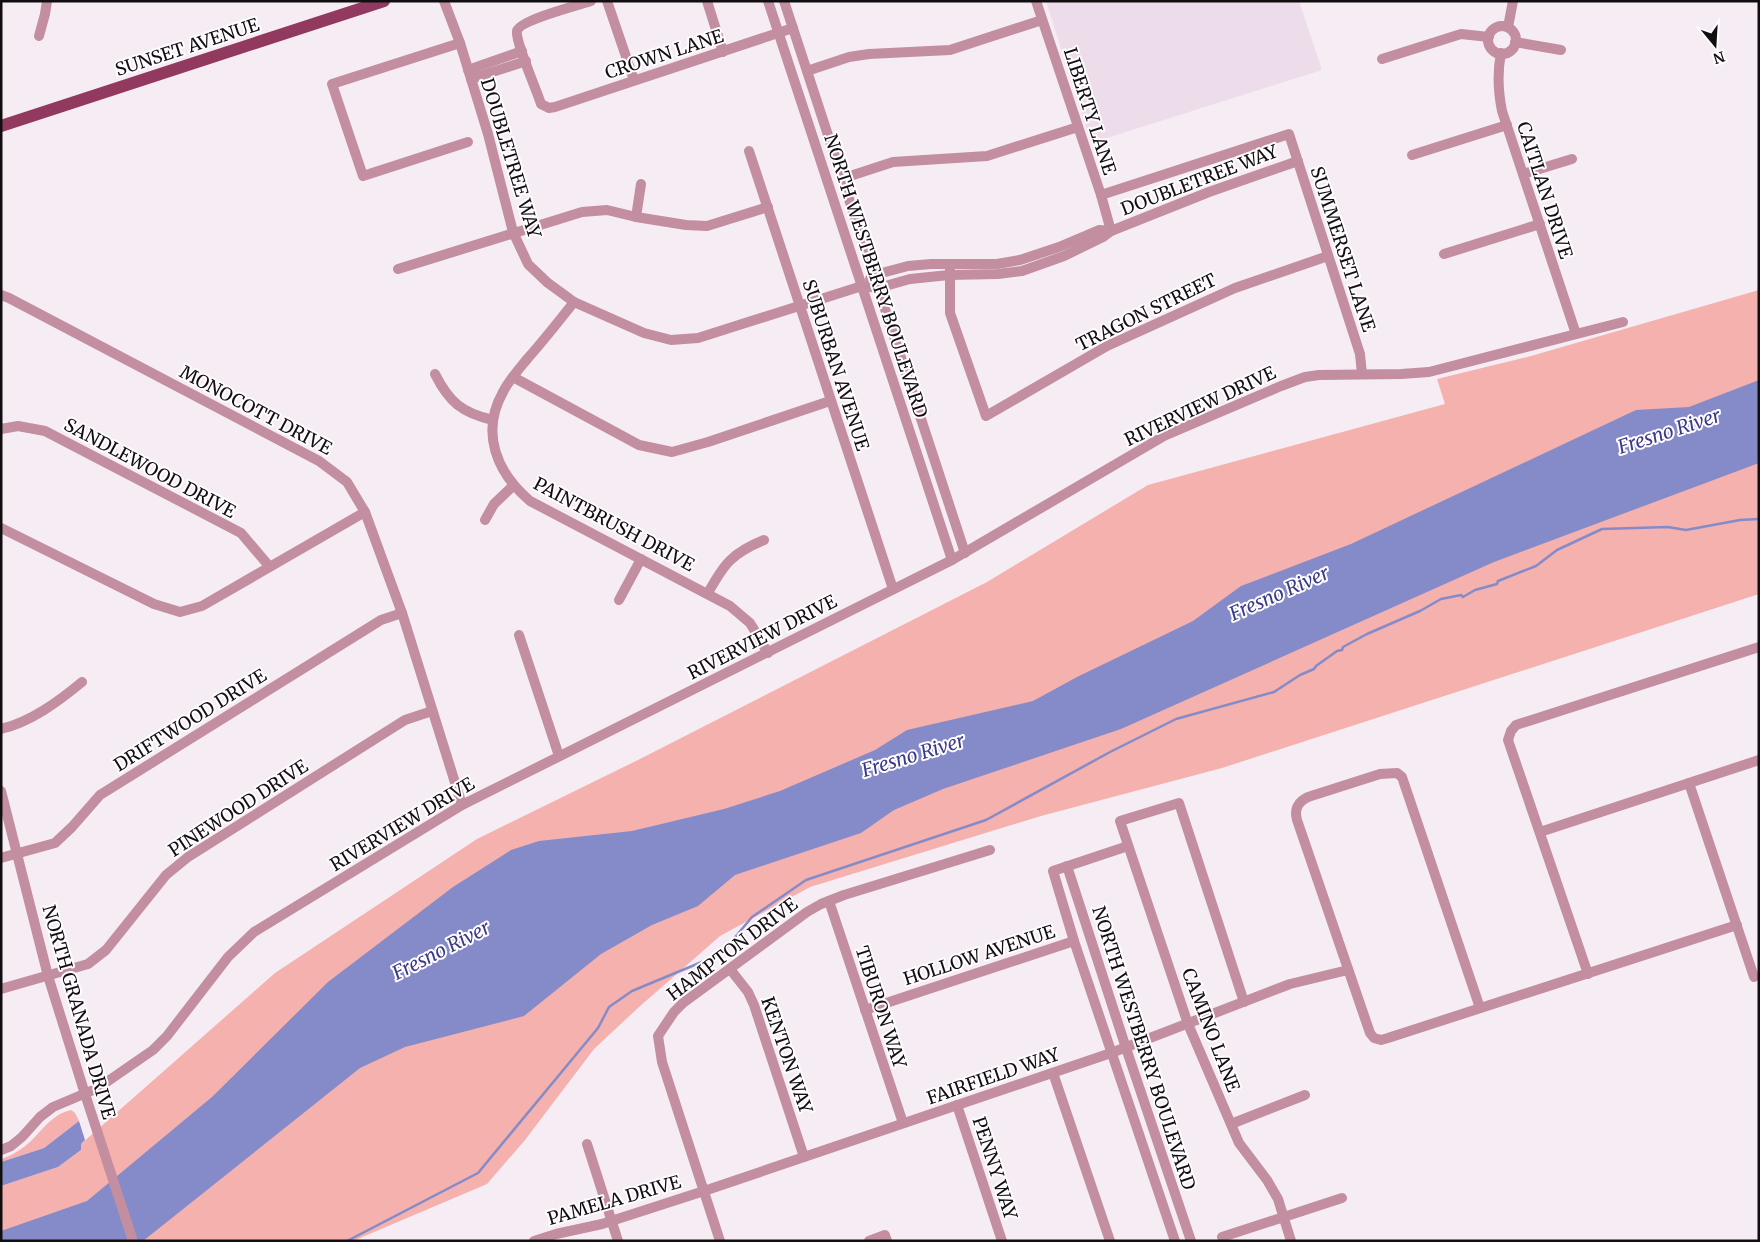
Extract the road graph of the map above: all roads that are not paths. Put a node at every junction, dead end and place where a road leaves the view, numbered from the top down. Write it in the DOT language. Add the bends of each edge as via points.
graph roads {
  1 [pos="47,1"];
  2 [pos="384,1"];
  3 [pos="444,1"];
  4 [pos="591,1"];
  5 [pos="607,1"];
  6 [pos="707,1"];
  7 [pos="768,1"];
  8 [pos="784,1"];
  9 [pos="1036,1"];
  10 [pos="1513,1"];
  11 [pos="1042,20"];
  12 [pos="793,28"];
  13 [pos="1508,28"];
  14 [pos="778,33"];
  15 [pos="39,36"];
  16 [pos="1488,37"];
  17 [pos="1515,42"];
  18 [pos="460,43"];
  19 [pos="1561,50"];
  20 [pos="723,52"];
  21 [pos="1501,53"];
  22 [pos="524,56"];
  23 [pos="1382,59"];
  24 [pos="807,71"];
  25 [pos="469,74"];
  26 [pos="634,80"];
  27 [pos="1507,125"];
  28 [pos="1,126"];
  29 [pos="1078,127"];
  30 [pos="1290,134"];
  31 [pos="466,143"];
  32 [pos="749,151"];
  33 [pos="1412,155"];
  34 [pos="1572,159"];
  35 [pos="1298,161"];
  36 [pos="1523,174"];
  37 [pos="844,178"];
  38 [pos="641,184"];
  39 [pos="1101,195"];
  40 [pos="768,207"];
  41 [pos="636,217"];
  42 [pos="1540,224"];
  43 [pos="1111,231"];
  44 [pos="513,232"];
  45 [pos="1444,254"];
  46 [pos="1328,256"];
  47 [pos="950,264"];
  48 [pos="398,269"];
  49 [pos="874,275"];
  50 [pos="949,275"];
  51 [pos="862,286"];
  52 [pos="878,288"];
  53 [pos="1,295"];
  54 [pos="574,302"];
  55 [pos="800,306"];
  56 [pos="1623,322"];
  57 [pos="1576,334"];
  58 [pos="435,374"];
  59 [pos="1362,374"];
  60 [pos="513,377"];
  61 [pos="830,401"];
  62 [pos="493,420"];
  63 [pos="1,429"];
  64 [pos="513,486"];
  65 [pos="365,512"];
  66 [pos="485,520"];
  67 [pos="1,528"];
  68 [pos="764,540"];
  69 [pos="965,553"];
  70 [pos="641,559"];
  71 [pos="952,560"];
  72 [pos="269,566"];
  73 [pos="893,589"];
  74 [pos="708,593"];
  75 [pos="619,600"];
  76 [pos="402,613"];
  77 [pos="519,635"];
  78 [pos="1759,647"];
  79 [pos="768,653"];
  80 [pos="82,682"];
  81 [pos="432,711"];
  82 [pos="1,729"];
  83 [pos="559,756"];
  84 [pos="1759,760"];
  85 [pos="1689,783"];
  86 [pos="1,791"];
  87 [pos="462,805"];
  88 [pos="1540,832"];
  89 [pos="1128,846"];
  90 [pos="990,850"];
  91 [pos="18,854"];
  92 [pos="1,858"];
  93 [pos="1067,866"];
  94 [pos="829,901"];
  95 [pos="1737,926"];
  96 [pos="1074,941"];
  97 [pos="730,969"];
  98 [pos="1348,970"];
  99 [pos="1588,974"];
  100 [pos="48,976"];
  101 [pos="1754,978"];
  102 [pos="1,989"];
  103 [pos="1244,1002"];
  104 [pos="1480,1008"];
  105 [pos="865,1010"];
  106 [pos="1188,1024"];
  107 [pos="1126,1048"];
  108 [pos="1111,1053"];
  109 [pos="1053,1073"];
  110 [pos="84,1094"];
  111 [pos="1304,1095"];
  112 [pos="957,1105"];
  113 [pos="903,1123"];
  114 [pos="1231,1124"];
  115 [pos="587,1144"];
  116 [pos="1,1150"];
  117 [pos="804,1157"];
  118 [pos="704,1191"];
  119 [pos="1342,1198"];
  120 [pos="1284,1217"];
  121 [pos="612,1221"];
  122 [pos="886,1238"];
  123 [pos="1222,1238"];
  124 [pos="133,1241"];
  125 [pos="534,1241"];
  126 [pos="618,1241"];
  127 [pos="720,1241"];
  128 [pos="869,1241"];
  129 [pos="1002,1241"];
  130 [pos="1110,1241"];
  131 [pos="1175,1241"];
  132 [pos="1191,1241"];
  133 [pos="1291,1241"];
  1 -- 15 [label="street"];
  2 -- 28 [label="main road, SUNSET AVENUE"];
  3 -- 18 [label="street, DOUBLETREE WAY"];
  4 -- 22 [label="street" via="521,25 516,34"];
  5 -- 26 [label="street"];
  6 -- 20 [label="street"];
  7 -- 14 [label="street, NORTH WESTBERRY BOULEVARD"];
  8 -- 12 [label="street, NORTH WESTBERRY BOULEVARD"];
  9 -- 11 [label="street, LIBERTY LANE"];
  10 -- 13 [label="street"];
  11 -- 24 [label="street" via="950,50 869,54"];
  11 -- 29 [label="street, LIBERTY LANE"];
  12 -- 14 [label="street, CROWN LANE"];
  12 -- 24 [label="street, NORTH WESTBERRY BOULEVARD"];
  13 -- 16 [label="street" via="1496,28"];
  13 -- 17 [label="street" via="1514,34"];
  14 -- 20 [label="street, CROWN LANE"];
  14 -- 51 [label="street, NORTH WESTBERRY BOULEVARD"];
  16 -- 21 [label="street" via="1492,49"];
  16 -- 23 [label="street" via="1460,34"];
  17 -- 19 [label="street"];
  17 -- 21 [label="street" via="1509,52"];
  18 -- 25 [label="street, DOUBLETREE WAY"];
  18 -- 31 [label="street" via="332,84 363,176"];
  20 -- 26 [label="street, CROWN LANE"];
  21 -- 27 [label="street, CAITLAN DRIVE" via="1498,91"];
  22 -- 25 [label="street"];
  22 -- 26 [label="street, CROWN LANE" via="541,104 545,107 555,107"];
  24 -- 37 [label="street, NORTH WESTBERRY BOULEVARD"];
  25 -- 44 [label="street, DOUBLETREE WAY"];
  27 -- 33 [label="street"];
  27 -- 36 [label="street, CAITLAN DRIVE"];
  29 -- 37 [label="street" via="988,156 893,162"];
  29 -- 39 [label="street, LIBERTY LANE"];
  30 -- 35 [label="street, SUMMERSET LANE"];
  30 -- 39 [label="street, DOUBLETREE WAY"];
  32 -- 40 [label="street, SUBURBAN AVENUE"];
  34 -- 36 [label="street"];
  35 -- 43 [label="street, DOUBLETREE WAY"];
  35 -- 46 [label="street, SUMMERSET LANE"];
  36 -- 42 [label="street, CAITLAN DRIVE"];
  37 -- 49 [label="street, NORTH WESTBERRY BOULEVARD"];
  38 -- 41 [label="street"];
  39 -- 43 [label="street, LIBERTY LANE"];
  40 -- 41 [label="street" via="707,226"];
  40 -- 55 [label="street, SUBURBAN AVENUE"];
  41 -- 44 [label="street" via="607,210 582,212"];
  42 -- 45 [label="street"];
  42 -- 57 [label="street, CAITLAN DRIVE"];
  43 -- 47 [label="street, DOUBLETREE WAY" via="1099,230 1020,260 997,264"];
  43 -- 50 [label="street, DOUBLETREE WAY" via="1064,256 1022,271"];
  44 -- 48 [label="street"];
  44 -- 54 [label="street, DOUBLETREE WAY" via="528,264"];
  46 -- 50 [label="street, TRAGON STREET" via="1235,288 1107,346 986,416 950,313"];
  46 -- 59 [label="street, SUMMERSET LANE" via="1360,354"];
  47 -- 49 [label="street, DOUBLETREE WAY" via="908,266"];
  47 -- 50 [label="street"];
  49 -- 51 [label="street, DOUBLETREE WAY"];
  49 -- 52 [label="street, NORTH WESTBERRY BOULEVARD"];
  50 -- 52 [label="street, DOUBLETREE WAY" via="910,279"];
  51 -- 52 [label="street, DOUBLETREE WAY"];
  51 -- 55 [label="street, DOUBLETREE WAY"];
  51 -- 71 [label="street, NORTH WESTBERRY BOULEVARD"];
  52 -- 69 [label="street, NORTH WESTBERRY BOULEVARD"];
  53 -- 65 [label="street, MONOCOTT DRIVE" via="319,461 346,482"];
  54 -- 55 [label="street, DOUBLETREE WAY" via="644,333 671,340 698,338"];
  54 -- 60 [label="street, PAINTBRUSH DRIVE"];
  55 -- 61 [label="street, SUBURBAN AVENUE"];
  56 -- 57 [label="street, RIVERVIEW DRIVE"];
  57 -- 59 [label="street, RIVERVIEW DRIVE" via="1429,372"];
  58 -- 62 [label="street" via="457,406 468,413"];
  59 -- 69 [label="street, RIVERVIEW DRIVE" via="1319,375 1292,381 1164,436"];
  60 -- 61 [label="street" via="639,445 672,452"];
  60 -- 62 [label="street, PAINTBRUSH DRIVE" via="503,392"];
  61 -- 73 [label="street, SUBURBAN AVENUE"];
  62 -- 64 [label="street, PAINTBRUSH DRIVE" via="497,460"];
  63 -- 72 [label="street, SANDLEWOOD DRIVE" via="18,426 45,431 241,534"];
  64 -- 66 [label="street" via="494,504"];
  64 -- 70 [label="street, PAINTBRUSH DRIVE" via="530,500"];
  65 -- 72 [label="street"];
  65 -- 76 [label="street, MONOCOTT DRIVE"];
  67 -- 72 [label="street" via="154,604 180,612 202,606"];
  68 -- 74 [label="street" via="731,558"];
  69 -- 71 [label="street, RIVERVIEW DRIVE"];
  70 -- 74 [label="street, PAINTBRUSH DRIVE"];
  70 -- 75 [label="street"];
  71 -- 73 [label="street, RIVERVIEW DRIVE"];
  73 -- 79 [label="street, RIVERVIEW DRIVE"];
  74 -- 79 [label="street, PAINTBRUSH DRIVE" via="750,623"];
  76 -- 81 [label="street, MONOCOTT DRIVE"];
  76 -- 91 [label="street, DRIFTWOOD DRIVE" via="381,620 100,794 55,843"];
  77 -- 83 [label="street"];
  78 -- 88 [label="street" via="1516,725 1508,740"];
  79 -- 83 [label="street, RIVERVIEW DRIVE"];
  80 -- 82 [label="street" via="33,716"];
  81 -- 87 [label="street, MONOCOTT DRIVE"];
  81 -- 100 [label="street, PINEWOOD DRIVE" via="405,720 188,857 166,875 106,950 88,964"];
  83 -- 87 [label="street, RIVERVIEW DRIVE"];
  84 -- 85 [label="street"];
  85 -- 88 [label="street"];
  85 -- 95 [label="street"];
  86 -- 91 [label="street, NORTH GRANADA DRIVE"];
  87 -- 110 [label="street, RIVERVIEW DRIVE" via="254,932 228,957 153,1050 110,1082"];
  88 -- 99 [label="street"];
  89 -- 93 [label="street"];
  89 -- 103 [label="street, CAMINO LANE" via="1120,821 1179,803"];
  89 -- 106 [label="street, CAMINO LANE"];
  90 -- 94 [label="street, HAMPTON DRIVE"];
  91 -- 92 [label="street, DRIFTWOOD DRIVE"];
  91 -- 100 [label="street, NORTH GRANADA DRIVE"];
  93 -- 96 [label="street, NORTH WESTBERRY BOULEVARD" via="1053,871"];
  93 -- 107 [label="street, NORTH WESTBERRY BOULEVARD"];
  94 -- 97 [label="street, HAMPTON DRIVE" via="807,912"];
  94 -- 105 [label="street, TIBURON WAY"];
  95 -- 99 [label="street"];
  95 -- 101 [label="street"];
  96 -- 105 [label="street, HOLLOW AVENUE"];
  96 -- 108 [label="street, NORTH WESTBERRY BOULEVARD"];
  97 -- 117 [label="street, KENTON WAY" via="754,1005"];
  97 -- 118 [label="street, HAMPTON DRIVE" via="683,1003 658,1036 662,1062"];
  98 -- 103 [label="street, FAIRFIELD WAY" via="1290,984"];
  98 -- 104 [label="street" via="1374,1038 1381,1040"];
  98 -- 104 [label="street" via="1295,813 1301,801 1308,797 1380,774 1397,773 1405,784"];
  99 -- 104 [label="street"];
  100 -- 102 [label="street, PINEWOOD DRIVE"];
  100 -- 110 [label="street, NORTH GRANADA DRIVE"];
  103 -- 106 [label="street, FAIRFIELD WAY"];
  105 -- 113 [label="street, TIBURON WAY"];
  106 -- 107 [label="street, FAIRFIELD WAY"];
  106 -- 114 [label="street, CAMINO LANE"];
  107 -- 108 [label="street, FAIRFIELD WAY"];
  107 -- 132 [label="street, NORTH WESTBERRY BOULEVARD"];
  108 -- 109 [label="street, FAIRFIELD WAY"];
  108 -- 131 [label="street, NORTH WESTBERRY BOULEVARD"];
  109 -- 112 [label="street, FAIRFIELD WAY"];
  109 -- 130 [label="street"];
  110 -- 116 [label="street, RIVERVIEW DRIVE" via="53,1107 22,1137"];
  110 -- 124 [label="street, NORTH GRANADA DRIVE"];
  111 -- 114 [label="street"];
  112 -- 113 [label="street, FAIRFIELD WAY"];
  112 -- 129 [label="street, PENNY WAY"];
  113 -- 117 [label="street, FAIRFIELD WAY"];
  114 -- 120 [label="street, CAMINO LANE" via="1239,1143 1278,1199"];
  115 -- 121 [label="street"];
  117 -- 118 [label="street, FAIRFIELD WAY"];
  118 -- 121 [label="street, PAMELA DRIVE"];
  118 -- 127 [label="street"];
  119 -- 120 [label="street"];
  120 -- 123 [label="street"];
  120 -- 133 [label="street, CAMINO LANE"];
  121 -- 125 [label="street, PAMELA DRIVE"];
  121 -- 126 [label="street"];
  122 -- 128 [label="street"];
}
